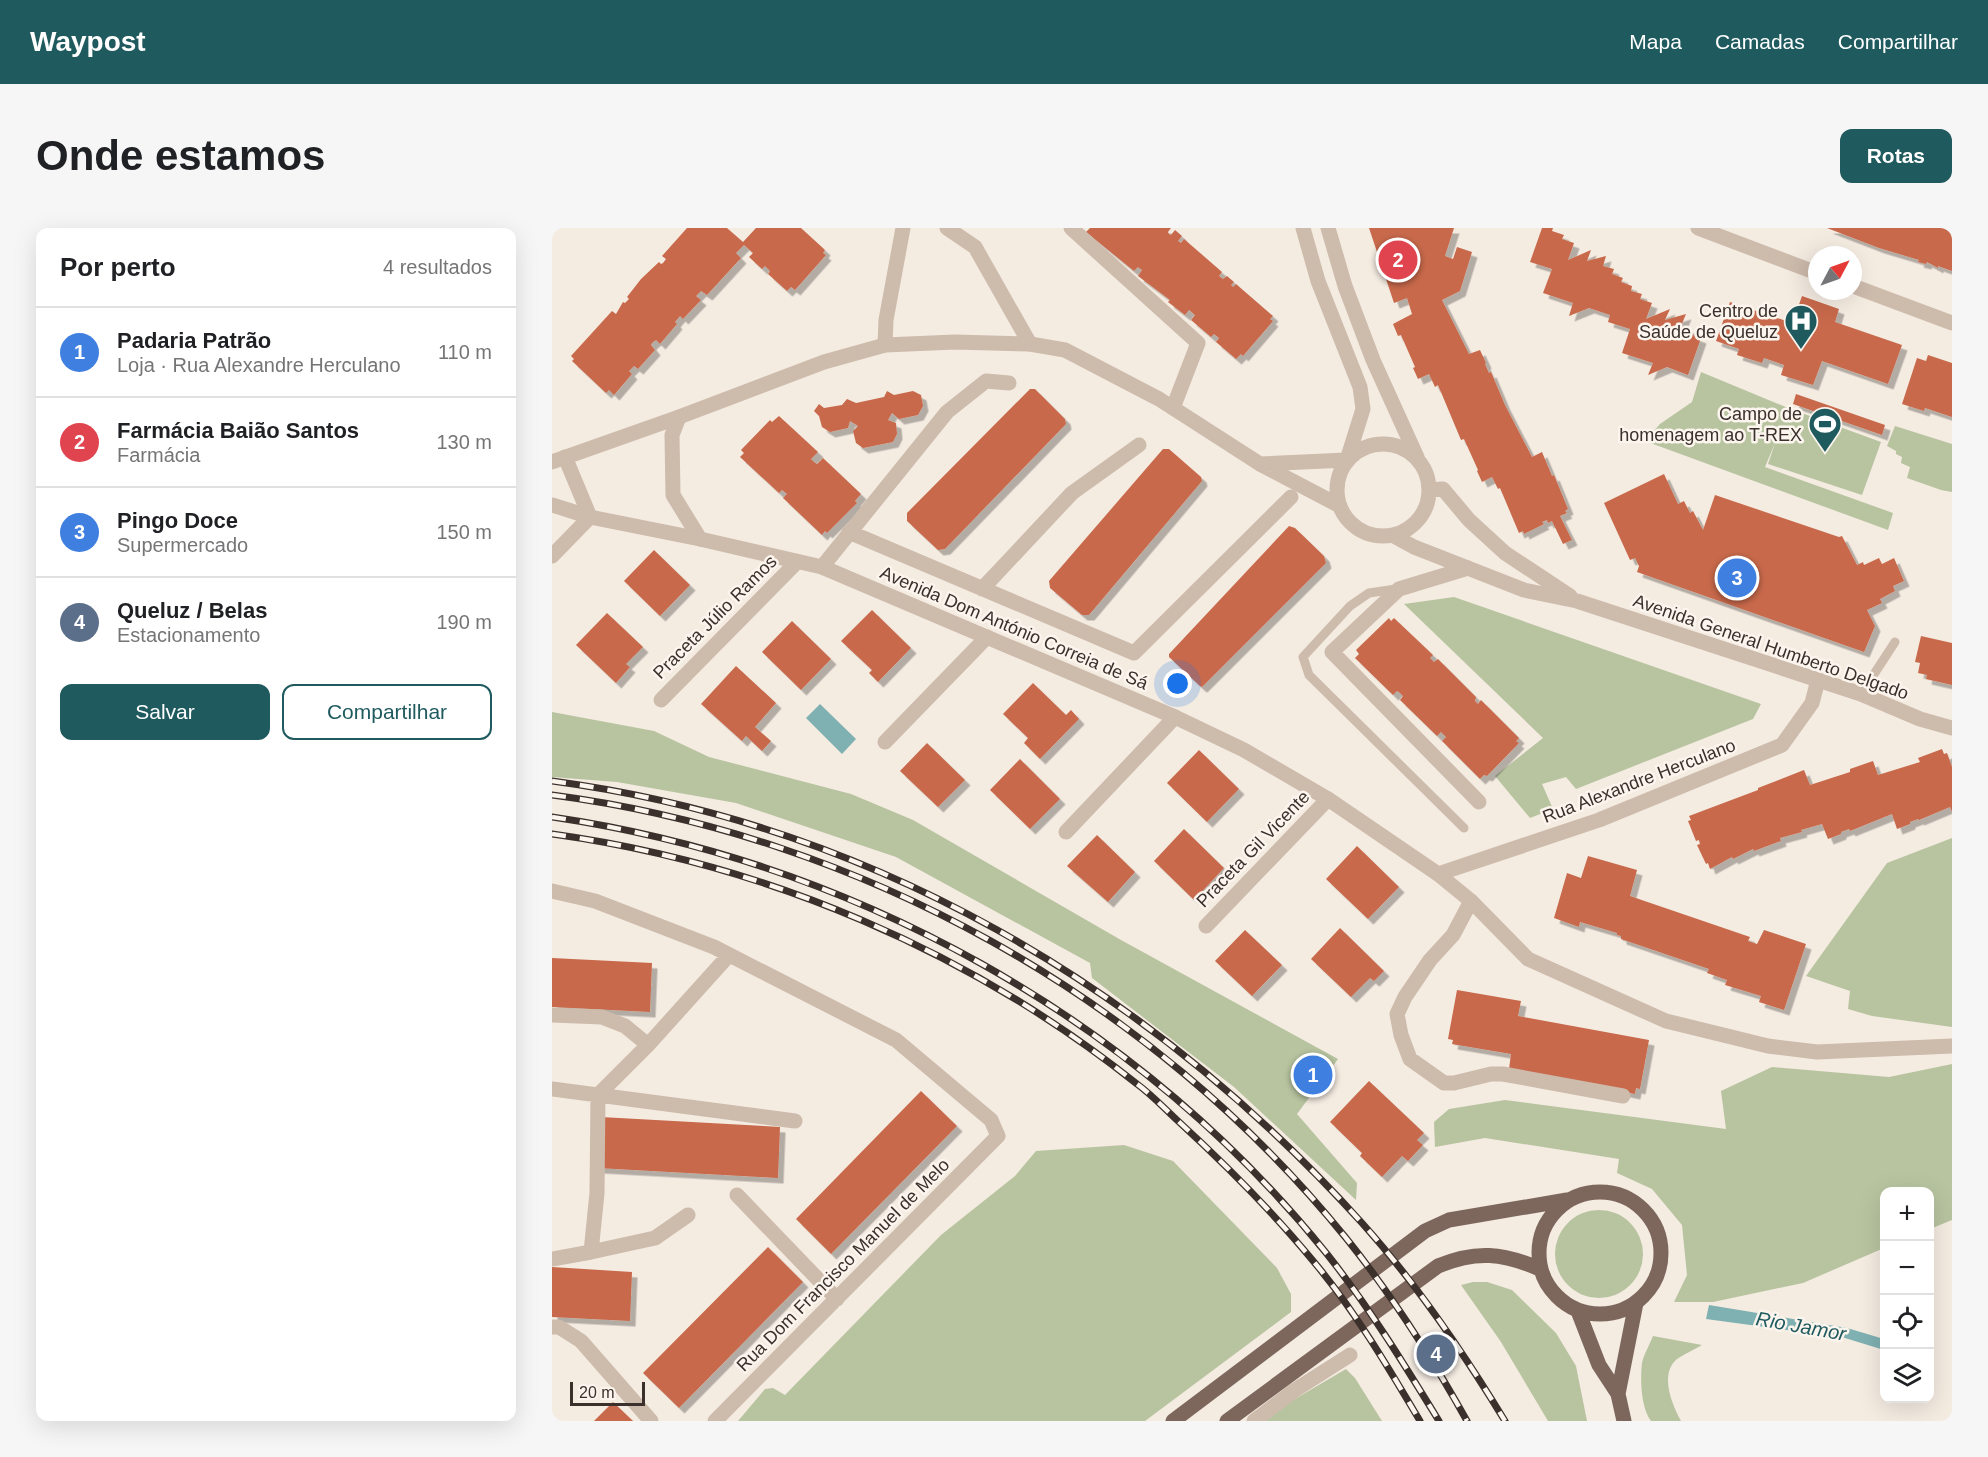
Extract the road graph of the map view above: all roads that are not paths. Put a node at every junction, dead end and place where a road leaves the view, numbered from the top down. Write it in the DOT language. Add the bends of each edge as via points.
graph roads {
  1 [pos="903,228"];
  2 [pos="947,228"];
  3 [pos="1071,228"];
  4 [pos="1303,228"];
  5 [pos="1328,228"];
  6 [pos="1698,228"];
  7 [pos="1808,270"];
  8 [pos="1862,289"];
  9 [pos="1952,323"];
  10 [pos="1030,344"];
  11 [pos="885,345"];
  12 [pos="1009,383"];
  13 [pos="1173,408"];
  14 [pos="680,417"];
  15 [pos="1139,445"];
  16 [pos="559,460"];
  17 [pos="1347,460"];
  18 [pos="1418,460"];
  19 [pos="1260,464"];
  20 [pos="1429,490"];
  21 [pos="1290,497"];
  22 [pos="552,505"];
  23 [pos="1340,506"];
  24 [pos="590,517"];
  25 [pos="849,532"];
  26 [pos="1392,536"];
  27 [pos="700,538"];
  28 [pos="552,556"];
  29 [pos="797,562"];
  30 [pos="822,567"];
  31 [pos="1468,568"];
  32 [pos="982,589"];
  33 [pos="1399,589"];
  34 [pos="1577,602"];
  35 [pos="987,637"];
  36 [pos="1895,642"];
  37 [pos="1818,680"];
  38 [pos="1861,694"];
  39 [pos="661,700"];
  40 [pos="1175,717"];
  41 [pos="1952,728"];
  42 [pos="885,742"];
  43 [pos="1328,799"];
  44 [pos="1479,802"];
  45 [pos="1464,828"];
  46 [pos="1066,832"];
  47 [pos="1438,874"];
  48 [pos="552,891"];
  49 [pos="1471,902"];
  50 [pos="1206,926"];
  51 [pos="729,955"];
  52 [pos="552,1015"];
  53 [pos="648,1045"];
  54 [pos="1952,1046"];
  55 [pos="552,1089"];
  56 [pos="598,1095"];
  57 [pos="1623,1096"];
  58 [pos="795,1122"];
  59 [pos="737,1195"];
  60 [pos="1567,1200"];
  61 [pos="688,1215"];
  62 [pos="591,1252"];
  63 [pos="552,1259"];
  64 [pos="1540,1269"];
  65 [pos="837,1299"];
  66 [pos="1636,1303"];
  67 [pos="1578,1311"];
  68 [pos="552,1327"];
  69 [pos="1350,1355"];
  70 [pos="1618,1394"];
  71 [pos="651,1421"];
  72 [pos="715,1421"];
  73 [pos="1173,1421"];
  74 [pos="1227,1421"];
  75 [pos="1254,1421"];
  76 [pos="1624,1421"];
  1 -- 11 [label="street"];
  2 -- 10 [label="street" via="975,247"];
  3 -- 13 [label="street" via="1198,343"];
  4 -- 17 [label="street" via="1318,281 1360,387 1363,409"];
  5 -- 18 [label="street" via="1373,360"];
  6 -- 7 [label="street"];
  8 -- 9 [label="street"];
  10 -- 11 [label="street"];
  10 -- 13 [label="street" via="1065,350"];
  11 -- 14 [label="street" via="824,362"];
  12 -- 25 [label="street" via="986,381 947,412"];
  13 -- 19 [label="street"];
  14 -- 16 [label="street"];
  14 -- 27 [label="street" via="672,435 674,495"];
  15 -- 32 [label="street" via="1072,493"];
  16 -- 24 [label="street"];
  17 -- 18 [label="street" via="1374,444 1390,444"];
  17 -- 19 [label="street"];
  17 -- 23 [label="street" via="1339,474"];
  18 -- 20 [label="street"];
  19 -- 23 [label="street"];
  20 -- 26 [label="street" via="1419,520"];
  20 -- 34 [label="street, Avenida General Humberto Delgado" via="1443,489 1505,553"];
  21 -- 32 [label="street" via="1134,653"];
  22 -- 24 [label="street, Avenida Dom António Correia de Sá"];
  23 -- 26 [label="street" via="1360,530 1375,536"];
  24 -- 27 [label="street, Avenida Dom António Correia de Sá"];
  24 -- 28 [label="street"];
  25 -- 30 [label="street"];
  25 -- 32 [label="street"];
  26 -- 31 [label="street, Avenida General Humberto Delgado"];
  27 -- 29 [label="street, Avenida Dom António Correia de Sá"];
  29 -- 30 [label="street, Avenida Dom António Correia de Sá"];
  29 -- 39 [label="street, Praceta Júlio Ramos"];
  30 -- 35 [label="street, Avenida Dom António Correia de Sá"];
  31 -- 33 [label="street"];
  31 -- 34 [label="street, Avenida General Humberto Delgado" via="1524,590"];
  33 -- 44 [label="street" via="1332,652"];
  33 -- 45 [label="lane" via="1369,593 1350,606 1303,657 1309,675"];
  34 -- 37 [label="street, Avenida General Humberto Delgado"];
  35 -- 40 [label="street, Avenida Dom António Correia de Sá"];
  35 -- 42 [label="street"];
  36 -- 38 [label="lane"];
  37 -- 38 [label="street, Avenida General Humberto Delgado"];
  37 -- 47 [label="street, Rua Alexandre Herculano" via="1812,703 1782,745 1599,820"];
  38 -- 41 [label="street, Avenida General Humberto Delgado"];
  40 -- 43 [label="street, Avenida Dom António Correia de Sá" via="1244,750"];
  40 -- 46 [label="street"];
  43 -- 47 [label="street, Avenida Dom António Correia de Sá"];
  43 -- 50 [label="street, Praceta Gil Vicente"];
  47 -- 49 [label="street, Avenida Dom António Correia de Sá"];
  48 -- 51 [label="street" via="595,901"];
  49 -- 54 [label="street, Avenida Dom António Correia de Sá" via="1528,959 1666,1021 1768,1046 1817,1052"];
  49 -- 57 [label="street" via="1453,935 1430,960 1397,1014 1410,1059 1444,1083 1503,1074"];
  51 -- 53 [label="street"];
  51 -- 65 [label="street, Rua Dom Francisco Manuel de Melo" via="896,1040 991,1120 998,1136"];
  52 -- 53 [label="street" via="602,1017 625,1026"];
  53 -- 56 [label="street"];
  55 -- 56 [label="street"];
  56 -- 58 [label="street"];
  56 -- 62 [label="street" via="597,1193"];
  59 -- 65 [label="street"];
  60 -- 64 [label="main road" via="1552,1213 1542,1230 1538,1249"];
  60 -- 66 [label="main road" via="1596,1191 1626,1197 1647,1213 1660,1237 1662,1259 1654,1284"];
  60 -- 73 [label="main road" via="1449,1220 1425,1231"];
  61 -- 62 [label="street" via="655,1238"];
  62 -- 63 [label="street"];
  64 -- 67 [label="main road" via="1548,1287"];
  64 -- 74 [label="main road" via="1500,1255 1452,1260 1438,1266"];
  65 -- 72 [label="street, Rua Dom Francisco Manuel de Melo"];
  66 -- 67 [label="main road" via="1618,1312 1597,1315"];
  66 -- 70 [label="main road"];
  67 -- 70 [label="main road" via="1599,1365"];
  68 -- 71 [label="street" via="559,1327 581,1341"];
  69 -- 75 [label="street"];
  70 -- 76 [label="main road"];
}
